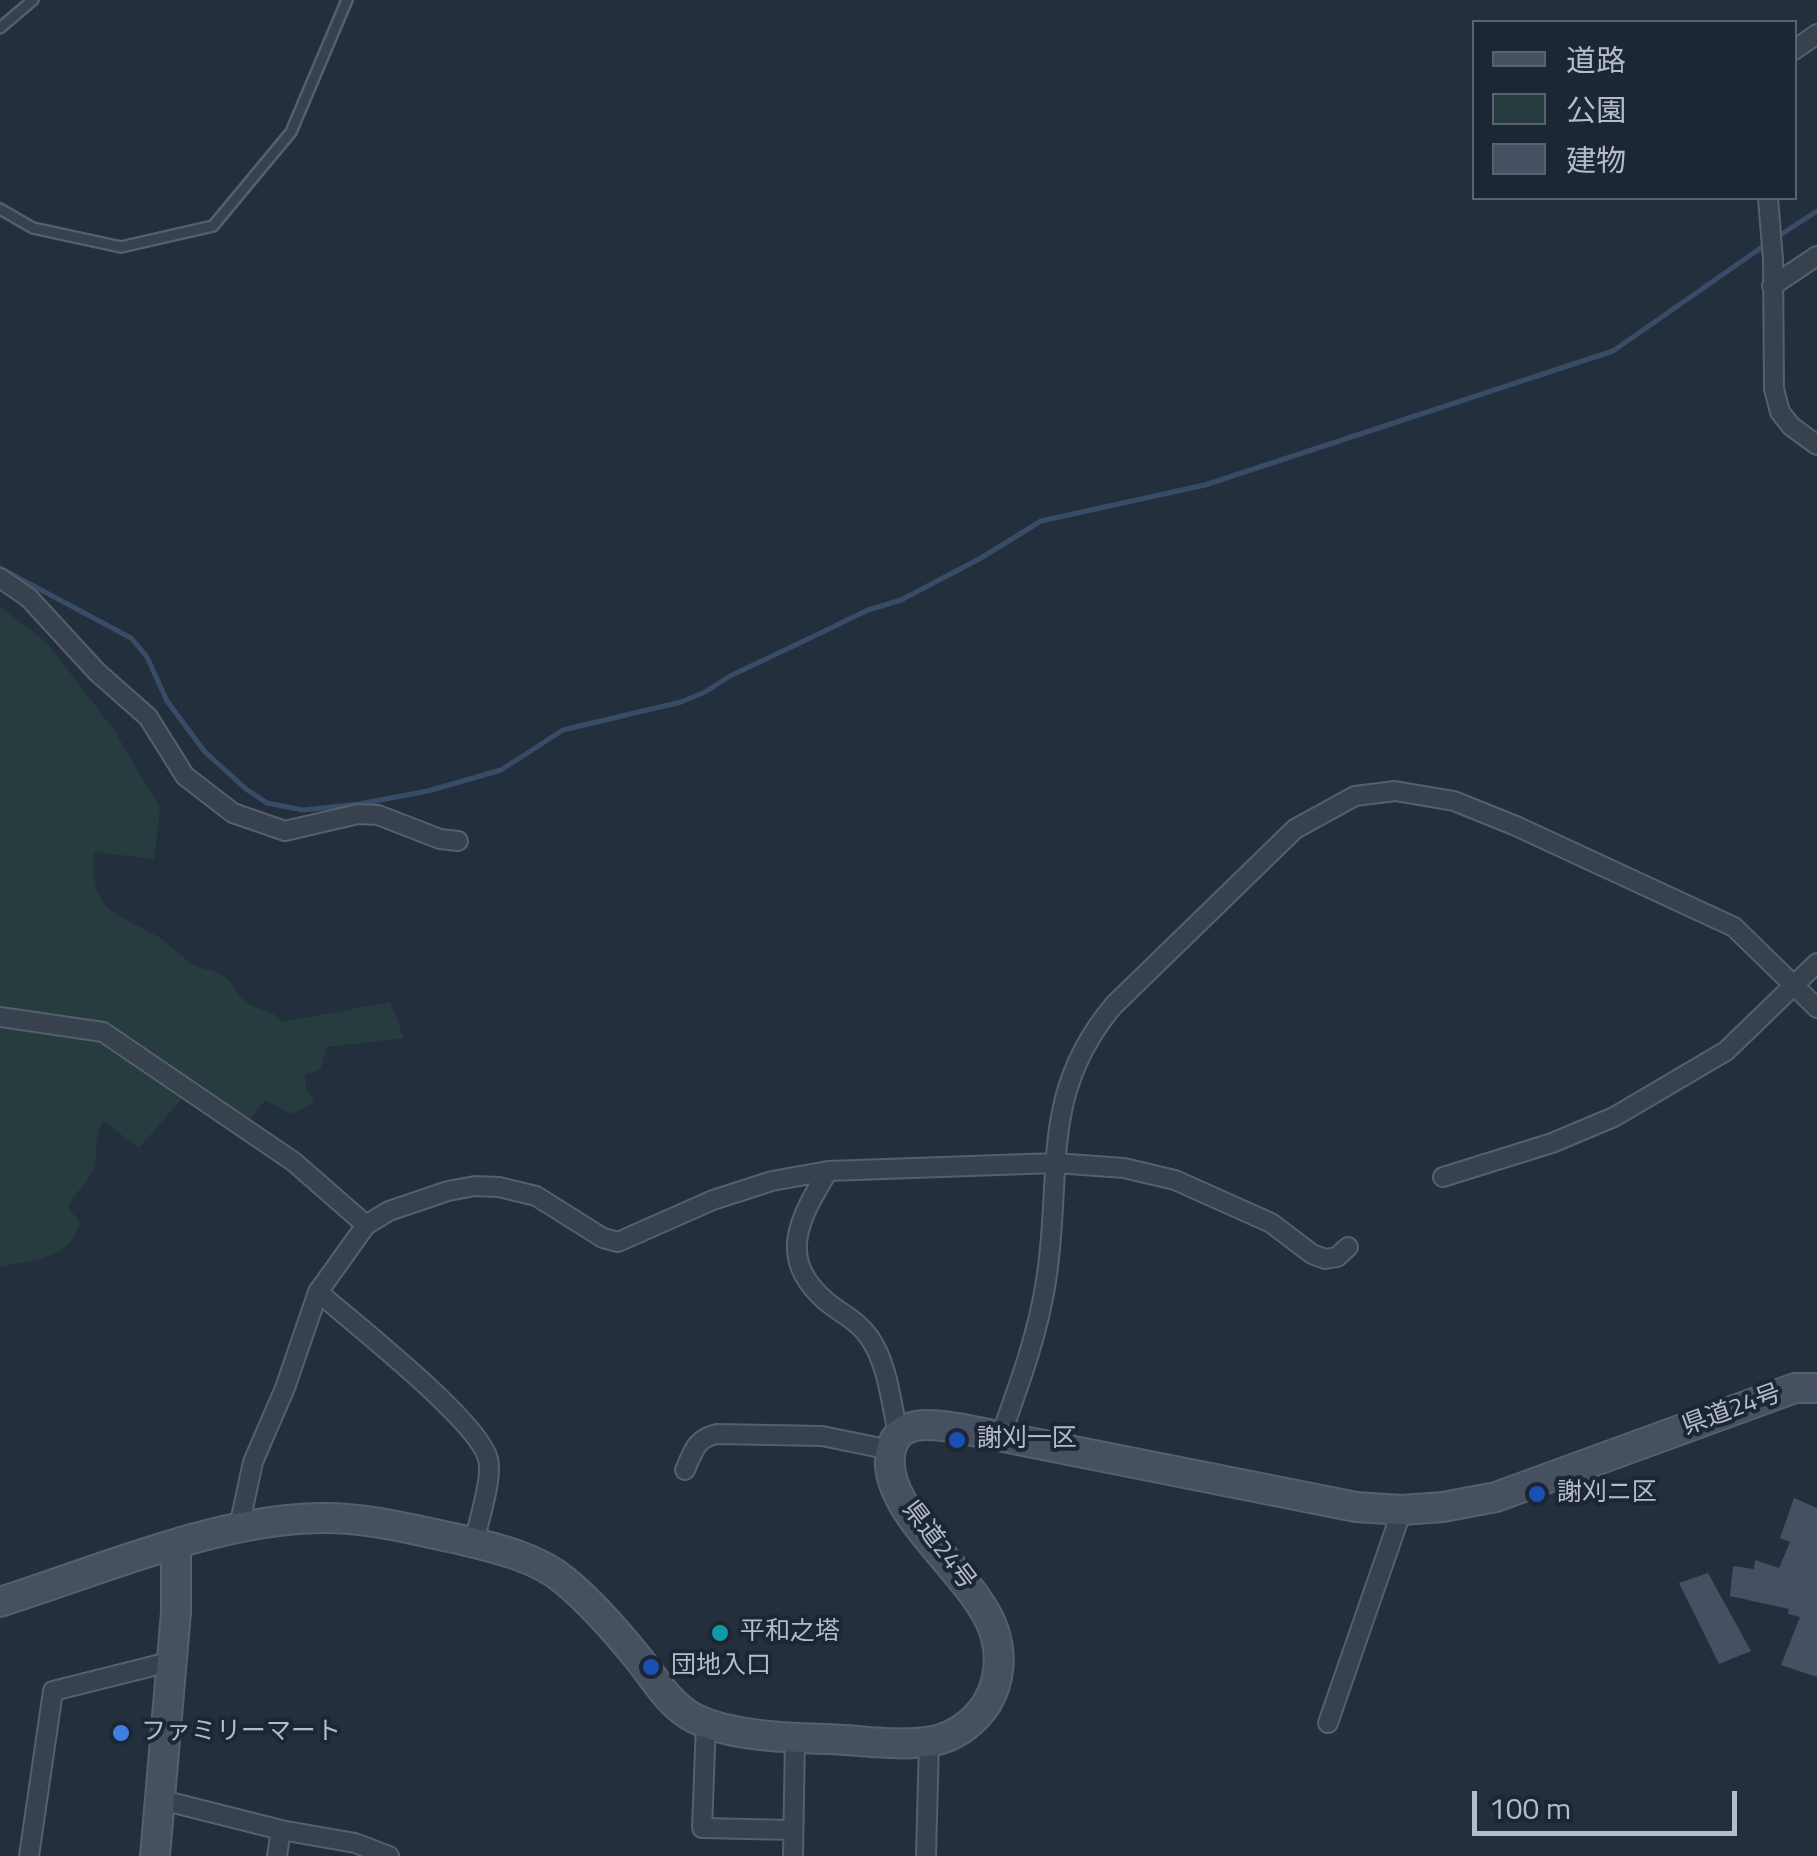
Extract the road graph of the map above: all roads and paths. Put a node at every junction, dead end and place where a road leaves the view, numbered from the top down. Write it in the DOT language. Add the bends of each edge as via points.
graph roads {
  1 [pos="33,0"];
  2 [pos="347,0"];
  3 [pos="0,28"];
  4 [pos="1768,200"];
  5 [pos="0,209"];
  6 [pos="1817,256"];
  7 [pos="1772,286"];
  8 [pos="1817,445"];
  9 [pos="0,578"];
  10 [pos="458,841"];
  11 [pos="1817,963"];
  12 [pos="1794,985"];
  13 [pos="1817,1008"];
  14 [pos="0,1016"];
  15 [pos="1055,1163"];
  16 [pos="828,1171"];
  17 [pos="1442,1177"];
  18 [pos="366,1226"];
  19 [pos="1348,1246"];
  20 [pos="318,1292"];
  21 [pos="1817,1388"];
  22 [pos="1001,1435"];
  23 [pos="894,1442"];
  24 [pos="685,1470"];
  25 [pos="1402,1510"];
  26 [pos="239,1527"];
  27 [pos="474,1543"];
  28 [pos="176,1546"];
  29 [pos="0,1602"];
  30 [pos="173,1661"];
  31 [pos="706,1723"];
  32 [pos="1328,1723"];
  33 [pos="795,1738"];
  34 [pos="930,1742"];
  35 [pos="162,1800"];
  36 [pos="281,1830"];
  37 [pos="793,1830"];
  38 [pos="386,1855"];
  39 [pos="29,1856"];
  40 [pos="154,1856"];
  41 [pos="277,1856"];
  42 [pos="793,1856"];
  43 [pos="926,1856"];
  1 -- 3 [label="lane"];
  2 -- 5 [label="lane" via="291,132 213,226 121,247 34,228"];
  4 -- 7 [label="street"];
  6 -- 7 [label="street"];
  7 -- 8 [label="street" via="1771,357 1780,412"];
  9 -- 10 [label="street" via="29,598 148,717 186,776 234,812 285,831 358,814 378,816"];
  11 -- 12 [label="street"];
  12 -- 13 [label="street"];
  12 -- 15 [label="street" via="1734,927 1516,826 1425,794 1355,796 1295,829 1094,1029 1066,1086"];
  12 -- 17 [label="street" via="1726,1051 1614,1117"];
  14 -- 18 [label="street" via="103,1032 294,1162"];
  15 -- 16 [label="street"];
  15 -- 19 [label="street" via="1174,1180 1271,1223 1325,1259 1337,1258"];
  15 -- 22 [label="street" via="1046,1284"];
  16 -- 18 [label="street" via="742,1188 618,1242 536,1196 499,1187 448,1191"];
  16 -- 23 [label="street" via="800,1226 797,1261 802,1276 875,1346"];
  18 -- 20 [label="street"];
  20 -- 26 [label="street" via="253,1462"];
  20 -- 27 [label="street" via="436,1394 482,1447 489,1470"];
  21 -- 25 [label="main road, 県道24号" via="1795,1388 1496,1497"];
  22 -- 23 [label="main road, 県道24号" via="925,1424 905,1428"];
  22 -- 25 [label="main road, 県道24号" via="1356,1507"];
  23 -- 24 [label="street" via="717,1434 696,1444"];
  23 -- 34 [label="main road, 県道24号" via="891,1481 984,1607 999,1651 984,1707 958,1732"];
  25 -- 32 [label="street"];
  26 -- 27 [label="main road" via="323,1518"];
  26 -- 28 [label="main road"];
  27 -- 31 [label="main road" via="562,1577 678,1707"];
  28 -- 29 [label="main road"];
  28 -- 30 [label="main road"];
  30 -- 35 [label="main road"];
  30 -- 39 [label="street" via="53,1691"];
  31 -- 33 [label="main road"];
  31 -- 37 [label="street" via="702,1828"];
  33 -- 34 [label="main road"];
  33 -- 37 [label="street"];
  34 -- 43 [label="street"];
  35 -- 36 [label="street"];
  35 -- 40 [label="main road"];
  36 -- 38 [label="street"];
  36 -- 41 [label="street"];
  37 -- 42 [label="street"];
}
